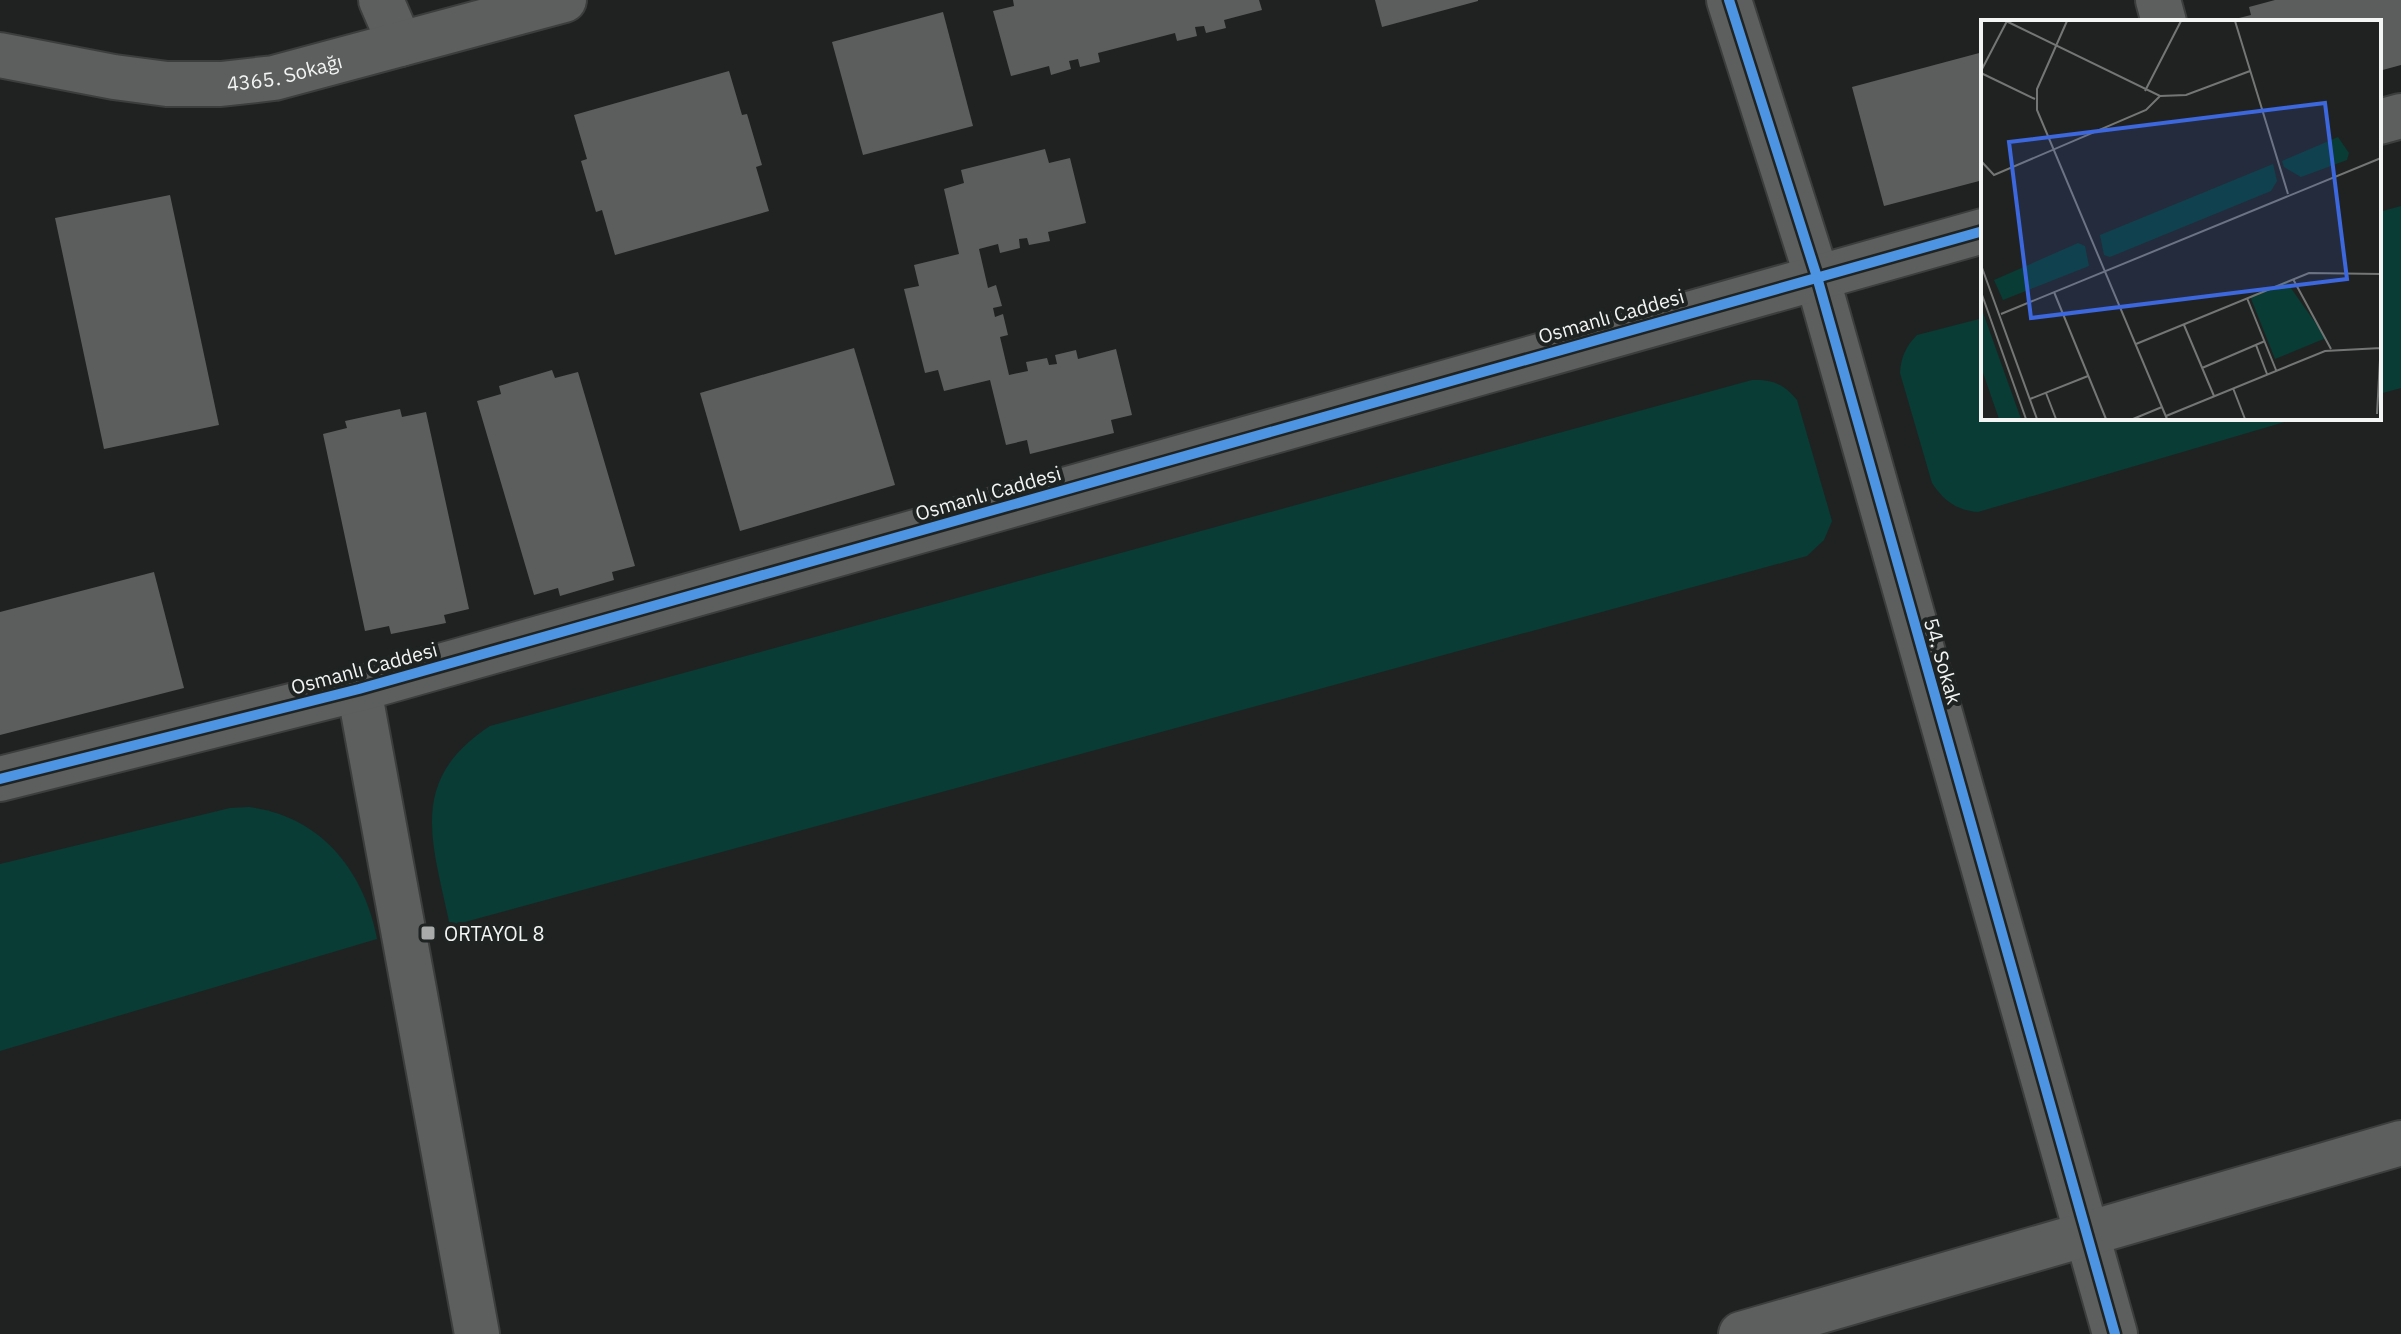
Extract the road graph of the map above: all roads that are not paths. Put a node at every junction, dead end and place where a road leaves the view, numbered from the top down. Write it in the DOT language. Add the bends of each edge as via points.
graph roads {
  1 [pos="381,0"];
  2 [pos="564,0"];
  3 [pos="1729,0"];
  4 [pos="2158,0"];
  5 [pos="2163,20"];
  6 [pos="400,44"];
  7 [pos="0,55"];
  8 [pos="2401,116"];
  9 [pos="2381,121"];
  10 [pos="1981,232"];
  11 [pos="1817,277"];
  12 [pos="359,689"];
  13 [pos="0,779"];
  14 [pos="2401,1143"];
  15 [pos="2085,1233"];
  16 [pos="477,1334"];
  17 [pos="1741,1334"];
  18 [pos="2115,1334"];
  1 -- 6 [label="street"];
  2 -- 6 [label="street, 4365. Sokağı"];
  3 -- 11 [label="street, 54. Sokak"];
  4 -- 5 [label="street"];
  6 -- 7 [label="street, 4365. Sokağı" via="274,78 221,84 167,84"];
  8 -- 9 [label="street"];
  10 -- 11 [label="street, Osmanlı Caddesi"];
  11 -- 12 [label="street, Osmanlı Caddesi"];
  11 -- 15 [label="street, 54. Sokak"];
  12 -- 13 [label="street, Osmanlı Caddesi"];
  12 -- 16 [label="street"];
  14 -- 15 [label="street"];
  15 -- 17 [label="street"];
  15 -- 18 [label="street, 54. Sokak"];
}
